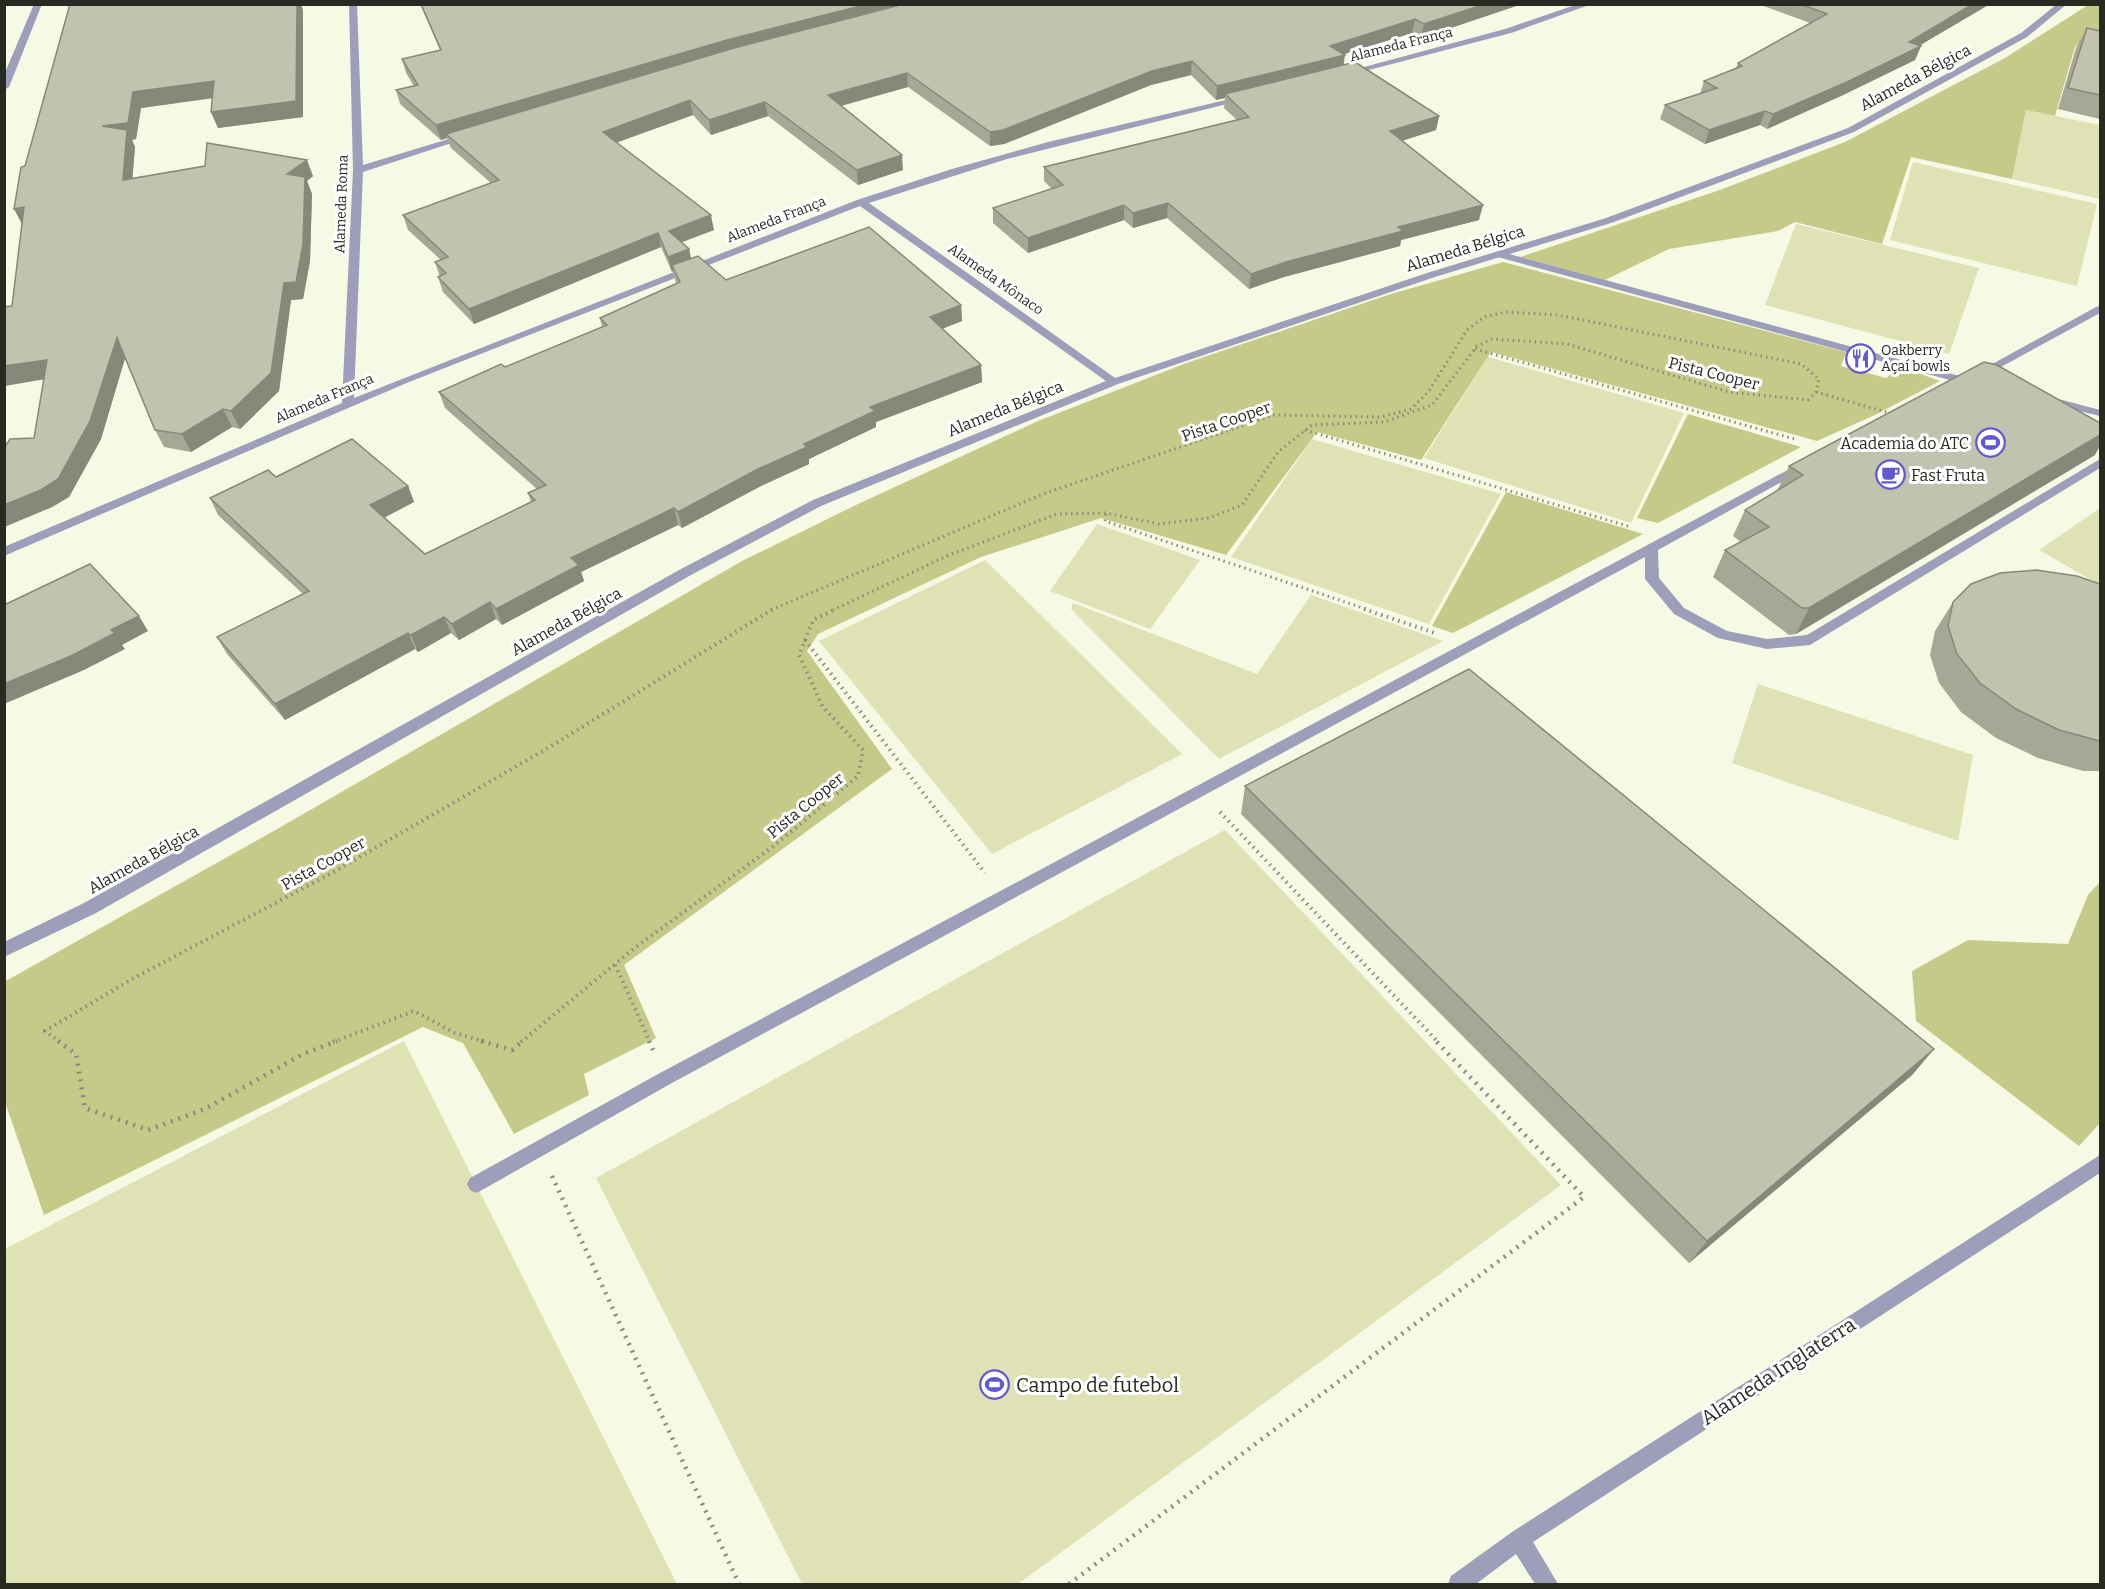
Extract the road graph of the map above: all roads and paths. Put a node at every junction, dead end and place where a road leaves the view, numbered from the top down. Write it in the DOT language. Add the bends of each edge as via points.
graph roads {
  1 [pos="38,4"];
  2 [pos="353,4"];
  3 [pos="1588,4"];
  4 [pos="2063,4"];
  5 [pos="1333,76"];
  6 [pos="4,87"];
  7 [pos="1253,95"];
  8 [pos="479,133"];
  9 [pos="358,170"];
  10 [pos="861,202"];
  11 [pos="1498,254"];
  12 [pos="2100,309"];
  13 [pos="1475,349"];
  14 [pos="1968,381"];
  15 [pos="1114,382"];
  16 [pos="1990,387"];
  17 [pos="1816,392"];
  18 [pos="2034,397"];
  19 [pos="348,404"];
  20 [pos="2100,413"];
  21 [pos="1902,416"];
  22 [pos="1305,430"];
  23 [pos="1800,441"];
  24 [pos="1814,461"];
  25 [pos="2100,463"];
  26 [pos="1106,513"];
  27 [pos="1672,539"];
  28 [pos="1652,550"];
  29 [pos="4,552"];
  30 [pos="805,640"];
  31 [pos="1472,646"];
  32 [pos="1201,791"];
  33 [pos="1004,897"];
  34 [pos="4,950"];
  35 [pos="615,965"];
  36 [pos="666,1078"];
  37 [pos="539,1148"];
  38 [pos="2100,1163"];
  39 [pos="477,1184"];
  40 [pos="1519,1539"];
  41 [pos="739,1584"];
  42 [pos="1070,1584"];
  43 [pos="1459,1584"];
  44 [pos="1547,1584"];
  1 -- 6 [label="street"];
  2 -- 9 [label="street, Alameda Roma"];
  3 -- 5 [label="street, Alameda França" via="1508,31"];
  4 -- 11 [label="street, Alameda Bélgica" via="2024,35 1851,130 1621,216"];
  7 -- 10 [label="street, Alameda França" via="1025,150 934,175"];
  8 -- 9 [label="street"];
  9 -- 19 [label="street, Alameda Roma"];
  10 -- 15 [label="street, Alameda Mônaco"];
  10 -- 19 [label="street, Alameda França"];
  11 -- 14 [label="street"];
  11 -- 15 [label="street, Alameda Bélgica"];
  12 -- 14 [label="street"];
  13 -- 17 [label="path, Pista Cooper" via="1492,339 1566,344 1729,392 1795,401 1808,400"];
  13 -- 22 [label="path" via="1432,405 1384,422 1312,424"];
  13 -- 23 [label="path"];
  14 -- 16 [label="street"];
  14 -- 21 [label="street"];
  15 -- 34 [label="street, Alameda Bélgica" via="817,503 686,572 90,908"];
  17 -- 21 [label="path"];
  17 -- 35 [label="path, Pista Cooper" via="1819,379 1801,364 1558,315 1506,312 1484,318 1467,330 1429,391 1412,409 1381,417 1274,415 1043,494 773,609 423,821 132,979 45,1031 76,1054 85,1108 148,1130 205,1109 303,1054 414,1011 455,1033 512,1050"];
  18 -- 20 [label="street"];
  19 -- 29 [label="street, Alameda França"];
  22 -- 26 [label="path" via="1278,452 1242,505 1209,518 1160,524"];
  22 -- 27 [label="path"];
  24 -- 27 [label="street"];
  25 -- 28 [label="street" via="1810,640 1767,644 1723,636 1679,611 1652,579"];
  26 -- 30 [label="path" via="1057,514 948,555 813,620"];
  26 -- 31 [label="path" via="1105,521"];
  27 -- 28 [label="street"];
  28 -- 31 [label="street"];
  30 -- 33 [label="path"];
  30 -- 35 [label="path, Pista Cooper" via="799,655 823,707 863,750 858,776 775,845"];
  31 -- 32 [label="street"];
  32 -- 33 [label="street"];
  32 -- 42 [label="path" via="1584,1197"];
  33 -- 36 [label="street"];
  35 -- 36 [label="path"];
  36 -- 37 [label="street"];
  37 -- 39 [label="street"];
  37 -- 41 [label="path"];
  38 -- 40 [label="street, Alameda Inglaterra"];
  40 -- 43 [label="street, Alameda Inglaterra"];
  40 -- 44 [label="street"];
}
